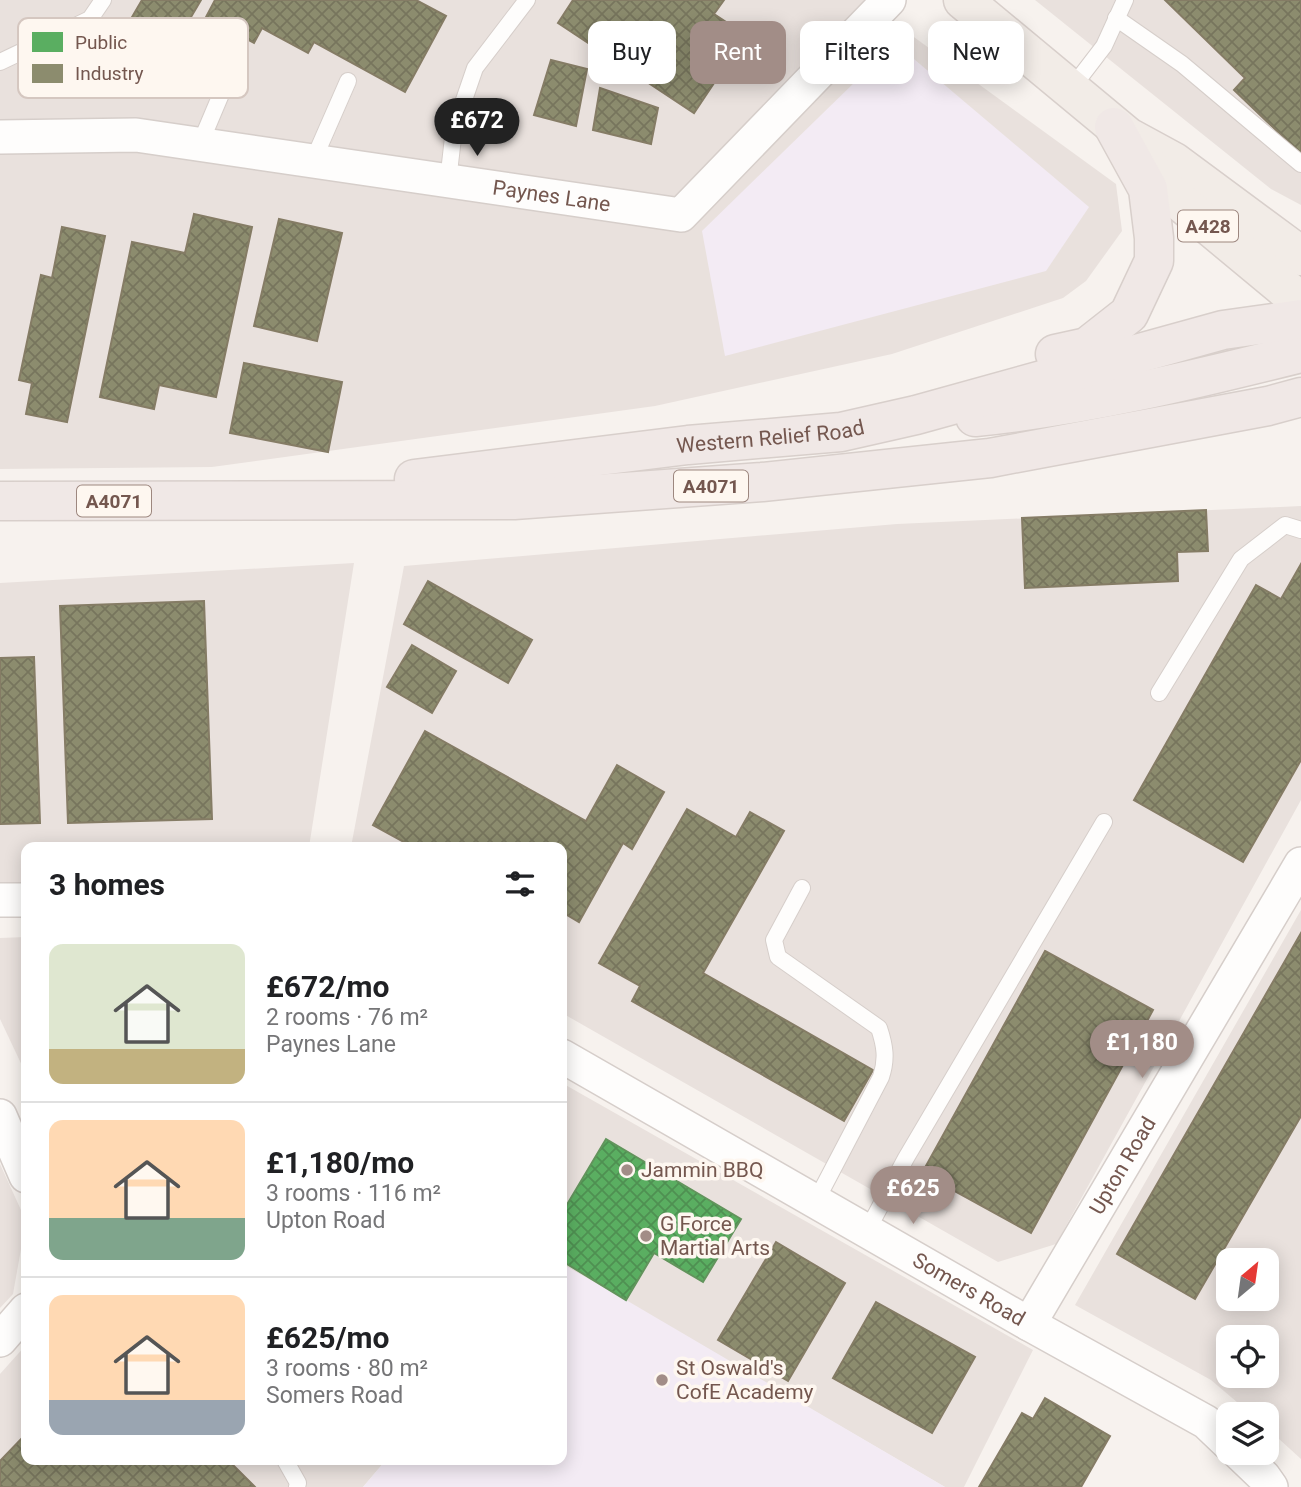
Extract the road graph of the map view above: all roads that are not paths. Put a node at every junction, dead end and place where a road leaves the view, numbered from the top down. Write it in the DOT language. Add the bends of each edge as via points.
graph roads {
  1 [pos="103,0"];
  2 [pos="527,0"];
  3 [pos="889,0"];
  4 [pos="963,0"];
  5 [pos="1125,0"];
  6 [pos="91,18"];
  7 [pos="1116,18"];
  8 [pos="18,53"];
  9 [pos="0,62"];
  10 [pos="348,81"];
  11 [pos="1071,89"];
  12 [pos="219,98"];
  13 [pos="1121,132"];
  14 [pos="0,137"];
  15 [pos="200,144"];
  16 [pos="313,161"];
  17 [pos="1301,164"];
  18 [pos="448,181"];
  19 [pos="1301,256"];
  20 [pos="1301,302"];
  21 [pos="1301,319"];
  22 [pos="1301,353"];
  23 [pos="1301,397"];
  24 [pos="841,432"];
  25 [pos="0,501"];
  26 [pos="229,501"];
  27 [pos="1301,530"];
  28 [pos="1159,693"];
  29 [pos="1104,822"];
  30 [pos="1301,864"];
  31 [pos="802,888"];
  32 [pos="0,900"];
  33 [pos="21,900"];
  34 [pos="567,1059"];
  35 [pos="0,1116"];
  36 [pos="15,1167"];
  37 [pos="816,1202"];
  38 [pos="867,1231"];
  39 [pos="1030,1324"];
  40 [pos="1216,1432"];
  41 [pos="288,1465"];
  42 [pos="1252,1465"];
  43 [pos="297,1487"];
  44 [pos="1271,1487"];
  1 -- 6 [label="lane"];
  2 -- 18 [label="lane" via="475,68 454,129"];
  3 -- 18 [label="street, Paynes Lane" via="681,215"];
  4 -- 11 [label="main road, A428"];
  5 -- 7 [label="lane"];
  7 -- 11 [label="lane" via="1104,46"];
  7 -- 17 [label="lane" via="1182,64"];
  8 -- 9 [label="lane"];
  10 -- 16 [label="lane"];
  11 -- 13 [label="main road, A428"];
  12 -- 15 [label="lane"];
  13 -- 19 [label="main road, A428" via="1174,162"];
  13 -- 20 [label="main road, A428" via="1165,189"];
  13 -- 24 [label="highway" via="1149,189 1154,238 1154,261 1129,314 1087,347 936,383"];
  14 -- 15 [label="street, Paynes Lane" via="136,135"];
  15 -- 16 [label="street, Paynes Lane"];
  16 -- 18 [label="street, Paynes Lane"];
  21 -- 24 [label="highway, Western Relief Road / A4071" via="1223,330"];
  22 -- 24 [label="highway" via="1047,410"];
  23 -- 26 [label="highway, Western Relief Road / A4071" via="990,458 762,482 514,500"];
  24 -- 26 [label="highway, Western Relief Road / A4071" via="688,445"];
  25 -- 26 [label="highway, Western Relief Road / A4071"];
  27 -- 28 [label="lane" via="1285,525 1241,559"];
  29 -- 38 [label="lane"];
  30 -- 39 [label="street, Upton Road"];
  31 -- 37 [label="lane" via="774,940 778,957 879,1028 886,1063"];
  32 -- 33 [label="street"];
  34 -- 37 [label="street, Somers Road"];
  35 -- 36 [label="street"];
  37 -- 38 [label="street, Somers Road"];
  38 -- 39 [label="street, Somers Road"];
  39 -- 40 [label="street, Somers Road"];
  41 -- 43 [label="lane"];
  42 -- 44 [label="street"];
}
